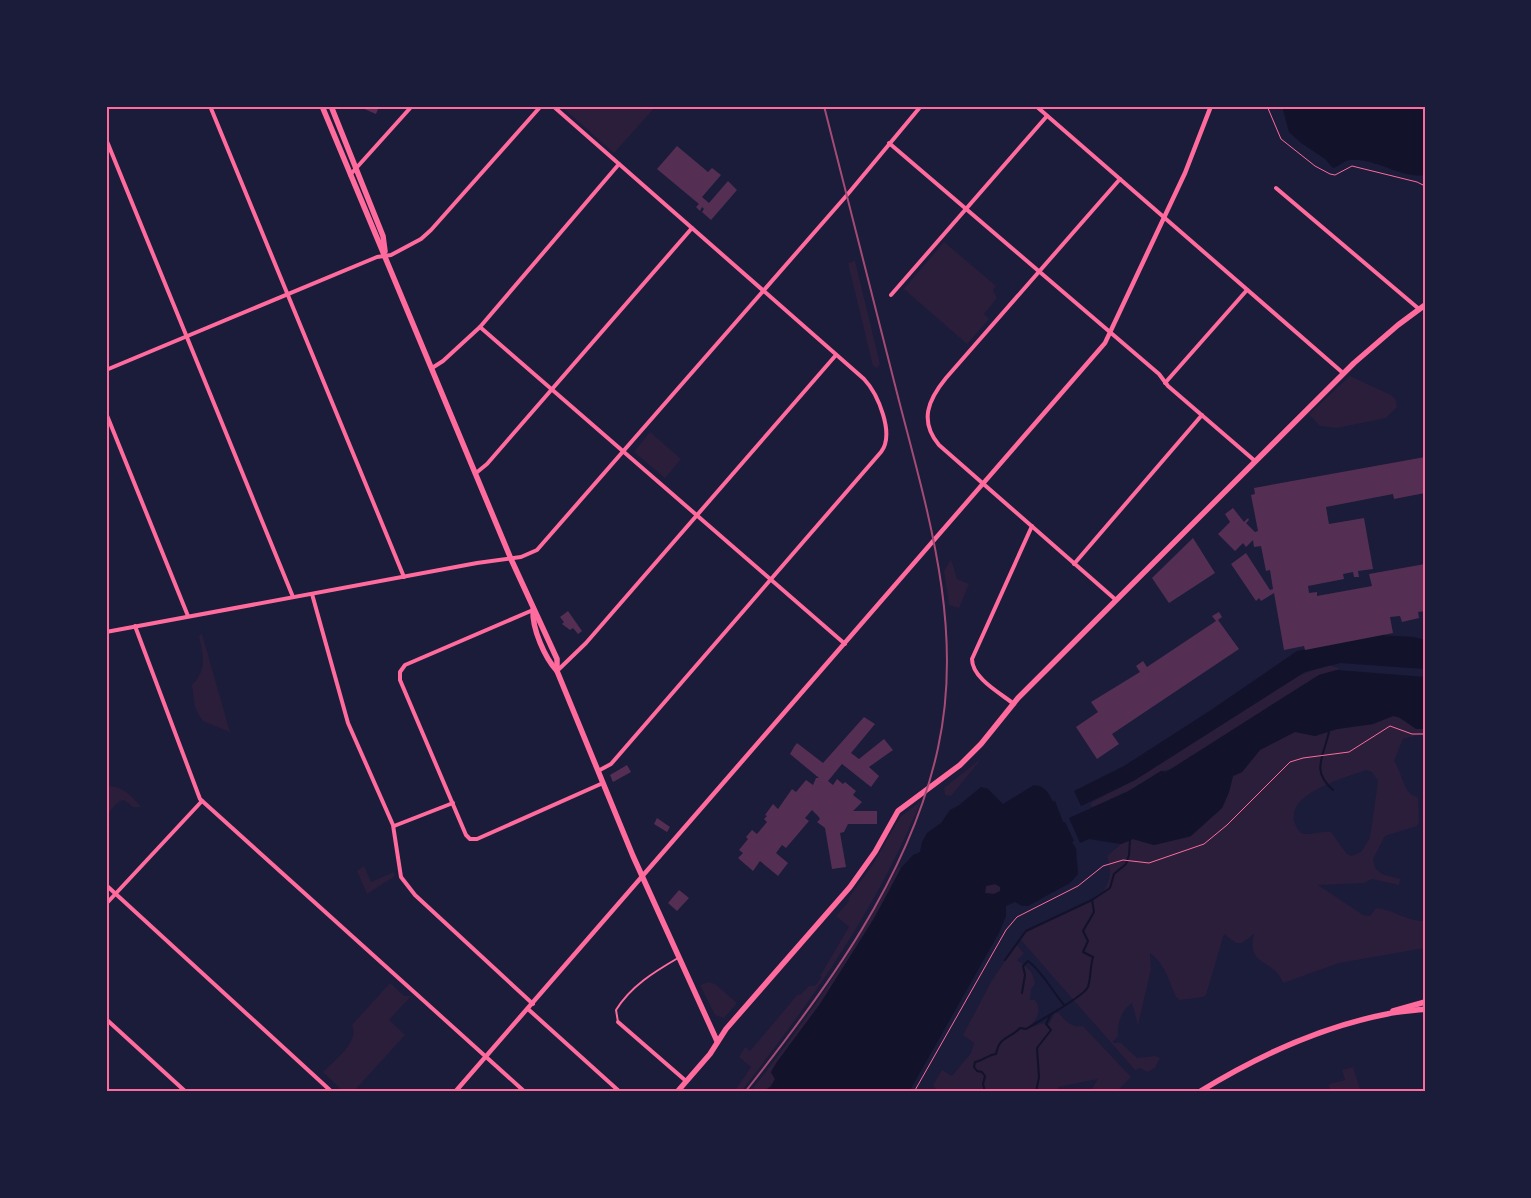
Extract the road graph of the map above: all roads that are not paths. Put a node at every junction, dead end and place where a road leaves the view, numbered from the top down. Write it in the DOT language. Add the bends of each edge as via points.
graph roads {
  1 [pos="210,106"];
  2 [pos="322,106"];
  3 [pos="331,106"];
  4 [pos="412,106"];
  5 [pos="541,106"];
  6 [pos="553,106"];
  7 [pos="921,106"];
  8 [pos="1036,106"];
  9 [pos="1211,106"];
  10 [pos="1047,116"];
  11 [pos="106,139"];
  12 [pos="889,143"];
  13 [pos="619,164"];
  14 [pos="356,168"];
  15 [pos="350,175"];
  16 [pos="1120,179"];
  17 [pos="1276,188"];
  18 [pos="965,210"];
  19 [pos="1165,218"];
  20 [pos="692,228"];
  21 [pos="385,256"];
  22 [pos="1037,272"];
  23 [pos="1248,290"];
  24 [pos="763,291"];
  25 [pos="892,295"];
  26 [pos="288,296"];
  27 [pos="1422,307"];
  28 [pos="480,327"];
  29 [pos="1111,334"];
  30 [pos="188,337"];
  31 [pos="836,355"];
  32 [pos="432,368"];
  33 [pos="106,370"];
  34 [pos="1344,373"];
  35 [pos="1166,383"];
  36 [pos="552,389"];
  37 [pos="106,414"];
  38 [pos="1202,416"];
  39 [pos="624,451"];
  40 [pos="1255,461"];
  41 [pos="476,473"];
  42 [pos="983,484"];
  43 [pos="698,515"];
  44 [pos="1032,526"];
  45 [pos="511,559"];
  46 [pos="1074,564"];
  47 [pos="404,577"];
  48 [pos="770,579"];
  49 [pos="312,594"];
  50 [pos="294,597"];
  51 [pos="1116,600"];
  52 [pos="533,610"];
  53 [pos="188,616"];
  54 [pos="134,626"];
  55 [pos="106,632"];
  56 [pos="845,644"];
  57 [pos="557,672"];
  58 [pos="1014,704"];
  59 [pos="598,771"];
  60 [pos="603,783"];
  61 [pos="202,801"];
  62 [pos="453,803"];
  63 [pos="394,826"];
  64 [pos="643,877"];
  65 [pos="106,885"];
  66 [pos="115,894"];
  67 [pos="106,904"];
  68 [pos="678,958"];
  69 [pos="1425,1002"];
  70 [pos="533,1004"];
  71 [pos="528,1009"];
  72 [pos="1425,1009"];
  73 [pos="1389,1013"];
  74 [pos="106,1019"];
  75 [pos="618,1022"];
  76 [pos="718,1042"];
  77 [pos="486,1056"];
  78 [pos="686,1081"];
  79 [pos="186,1092"];
  80 [pos="332,1092"];
  81 [pos="455,1092"];
  82 [pos="526,1092"];
  83 [pos="620,1092"];
  84 [pos="677,1092"];
  85 [pos="1199,1092"];
  1 -- 26 [label="street"];
  2 -- 15 [label="main road"];
  3 -- 14 [label="main road"];
  4 -- 14 [label="street"];
  5 -- 21 [label="street" via="428,233"];
  6 -- 13 [label="street"];
  7 -- 12 [label="street"];
  8 -- 10 [label="street"];
  9 -- 19 [label="street"];
  10 -- 16 [label="street"];
  10 -- 18 [label="street"];
  11 -- 30 [label="street"];
  12 -- 18 [label="street"];
  12 -- 24 [label="street"];
  13 -- 20 [label="street"];
  13 -- 28 [label="street"];
  14 -- 15 [label="street"];
  14 -- 21 [label="main road" via="383,236"];
  15 -- 21 [label="main road"];
  16 -- 19 [label="street"];
  16 -- 22 [label="street"];
  17 -- 27 [label="street"];
  18 -- 22 [label="street"];
  18 -- 25 [label="street"];
  19 -- 23 [label="street"];
  19 -- 29 [label="street"];
  20 -- 24 [label="street"];
  20 -- 36 [label="street"];
  21 -- 26 [label="street"];
  21 -- 32 [label="main road"];
  22 -- 29 [label="street"];
  22 -- 42 [label="street" via="937,389 928,408 928,426 935,441"];
  23 -- 34 [label="street"];
  23 -- 35 [label="street"];
  24 -- 31 [label="street"];
  24 -- 39 [label="street"];
  26 -- 30 [label="street"];
  26 -- 47 [label="street"];
  27 -- 34 [label="main road"];
  28 -- 32 [label="street"];
  28 -- 36 [label="street"];
  29 -- 35 [label="street"];
  29 -- 42 [label="street"];
  30 -- 33 [label="street"];
  30 -- 50 [label="street"];
  31 -- 43 [label="street"];
  31 -- 48 [label="street" via="864,379 875,394 886,436 885,446"];
  32 -- 41 [label="main road"];
  34 -- 40 [label="main road"];
  35 -- 38 [label="street"];
  36 -- 39 [label="street"];
  36 -- 41 [label="street"];
  37 -- 53 [label="street"];
  38 -- 40 [label="street"];
  38 -- 46 [label="street"];
  39 -- 43 [label="street"];
  39 -- 45 [label="street" via="542,546 532,554"];
  40 -- 51 [label="main road"];
  41 -- 45 [label="main road"];
  42 -- 44 [label="street"];
  42 -- 56 [label="street"];
  43 -- 48 [label="street"];
  43 -- 57 [label="street"];
  44 -- 46 [label="street"];
  44 -- 58 [label="street" via="972,659 977,674"];
  45 -- 47 [label="street"];
  45 -- 52 [label="main road"];
  46 -- 51 [label="street"];
  47 -- 49 [label="street"];
  48 -- 56 [label="street"];
  48 -- 59 [label="street" via="611,764"];
  49 -- 50 [label="street"];
  49 -- 63 [label="street" via="348,723"];
  50 -- 53 [label="street"];
  51 -- 58 [label="main road"];
  52 -- 57 [label="main road" via="557,659"];
  52 -- 62 [label="street" via="406,665 400,672 400,680"];
  53 -- 54 [label="street"];
  54 -- 55 [label="street"];
  54 -- 61 [label="street"];
  56 -- 64 [label="street"];
  57 -- 59 [label="main road"];
  58 -- 76 [label="main road" via="971,754 907,803 894,817 875,852 843,896"];
  59 -- 60 [label="main road"];
  60 -- 62 [label="street" via="475,839 466,835"];
  60 -- 64 [label="main road"];
  61 -- 66 [label="street"];
  61 -- 77 [label="street"];
  62 -- 63 [label="street"];
  63 -- 70 [label="street" via="400,873 408,887"];
  64 -- 68 [label="main road"];
  64 -- 70 [label="street"];
  65 -- 66 [label="street"];
  66 -- 67 [label="street"];
  66 -- 80 [label="street"];
  68 -- 75 [label="lane" via="630,991 616,1010"];
  68 -- 76 [label="main road"];
  69 -- 73 [label="main road"];
  70 -- 71 [label="street"];
  71 -- 77 [label="street"];
  71 -- 83 [label="street"];
  72 -- 73 [label="main road"];
  73 -- 85 [label="main road" via="1314,1035 1252,1062"];
  74 -- 79 [label="street"];
  75 -- 78 [label="street"];
  76 -- 78 [label="main road"];
  77 -- 81 [label="street"];
  77 -- 82 [label="street"];
  78 -- 84 [label="main road"];
}
